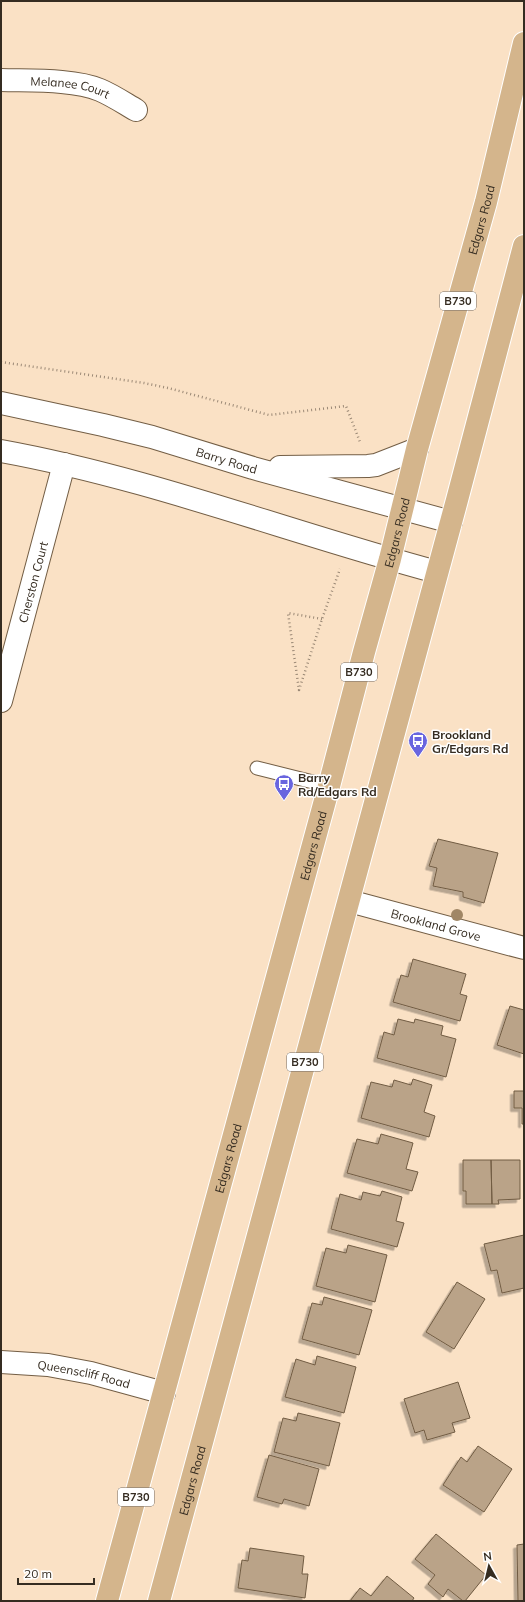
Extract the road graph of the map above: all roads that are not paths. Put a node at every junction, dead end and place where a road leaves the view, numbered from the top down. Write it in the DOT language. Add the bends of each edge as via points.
graph roads {
  1 [pos="524,43"];
  2 [pos="1,80"];
  3 [pos="136,110"];
  4 [pos="524,246"];
  5 [pos="1,403"];
  6 [pos="417,449"];
  7 [pos="1,451"];
  8 [pos="64,464"];
  9 [pos="252,468"];
  10 [pos="402,509"];
  11 [pos="451,522"];
  12 [pos="390,559"];
  13 [pos="437,572"];
  14 [pos="1,701"];
  15 [pos="257,768"];
  16 [pos="329,786"];
  17 [pos="349,901"];
  18 [pos="524,948"];
  19 [pos="1,1362"];
  20 [pos="164,1393"];
  21 [pos="107,1601"];
  22 [pos="159,1601"];
  1 -- 6 [label="main road, Edgars Road / B730" via="486,202"];
  2 -- 3 [label="street, Melanee Court" via="72,83 100,90"];
  4 -- 11 [label="main road, Edgars Road / B730"];
  5 -- 9 [label="street, Barry Road" via="131,432"];
  6 -- 9 [label="street" via="368,466"];
  6 -- 10 [label="main road, Edgars Road / B730"];
  7 -- 8 [label="street"];
  8 -- 12 [label="street" via="126,479"];
  8 -- 14 [label="street, Cherston Court"];
  9 -- 10 [label="street, Barry Road"];
  10 -- 11 [label="street, Barry Road"];
  10 -- 12 [label="main road, Edgars Road / B730"];
  11 -- 13 [label="main road, Edgars Road / B730"];
  12 -- 13 [label="street"];
  12 -- 16 [label="main road, Edgars Road / B730"];
  13 -- 17 [label="main road, Edgars Road / B730"];
  15 -- 16 [label="lane"];
  16 -- 20 [label="main road, Edgars Road / B730"];
  17 -- 18 [label="street, Brookland Grove"];
  17 -- 22 [label="main road, Edgars Road / B730"];
  19 -- 20 [label="street, Queenscliff Road" via="48,1365 91,1373"];
  20 -- 21 [label="main road, Edgars Road / B730"];
}
